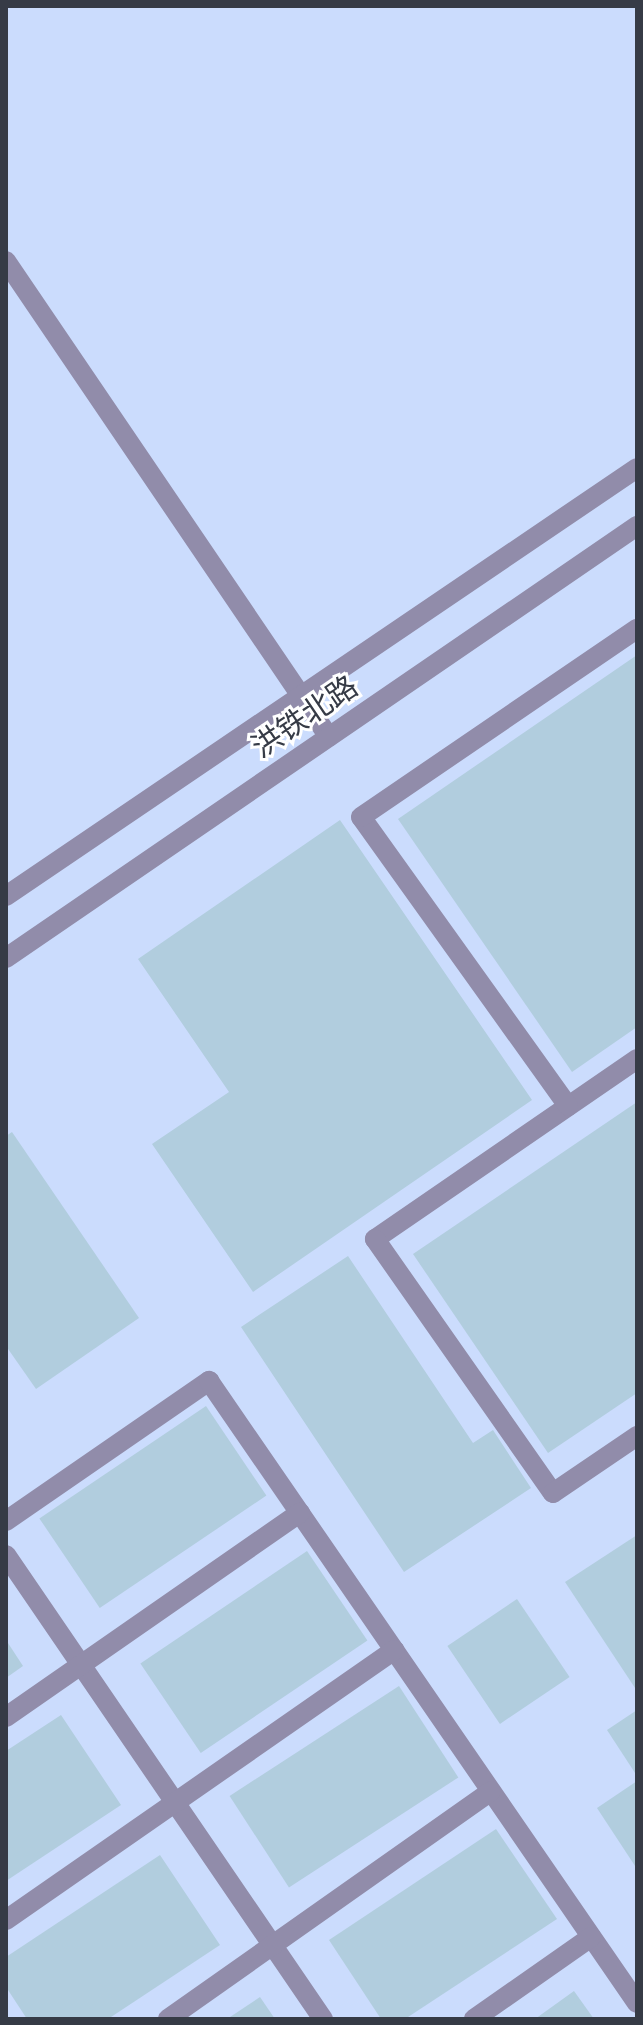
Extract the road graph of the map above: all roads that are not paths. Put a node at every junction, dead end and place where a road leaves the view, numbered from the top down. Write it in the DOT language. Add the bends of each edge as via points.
graph roads {
  1 [pos="6,261"];
  2 [pos="637,468"];
  3 [pos="637,526"];
  4 [pos="637,629"];
  5 [pos="301,695"];
  6 [pos="329,737"];
  7 [pos="6,896"];
  8 [pos="6,958"];
  9 [pos="637,1059"];
  10 [pos="568,1106"];
  11 [pos="637,1436"];
  12 [pos="300,1513"];
  13 [pos="6,1521"];
  14 [pos="6,1555"];
  15 [pos="394,1650"];
  16 [pos="81,1666"];
  17 [pos="6,1717"];
  18 [pos="491,1791"];
  19 [pos="175,1802"];
  20 [pos="6,1920"];
  21 [pos="591,1937"];
  22 [pos="273,1946"];
  23 [pos="637,2003"];
  24 [pos="168,2019"];
  25 [pos="323,2019"];
  26 [pos="474,2019"];
  1 -- 5 [label="street"];
  2 -- 5 [label="street, 洪铁北路"];
  3 -- 6 [label="street, 洪铁北路"];
  4 -- 10 [label="street" via="361,817"];
  5 -- 6 [label="street"];
  5 -- 7 [label="street, 洪铁北路"];
  6 -- 8 [label="street, 洪铁北路"];
  9 -- 10 [label="street"];
  10 -- 11 [label="street" via="375,1239 553,1493"];
  12 -- 13 [label="street" via="209,1381"];
  12 -- 15 [label="street"];
  12 -- 16 [label="street"];
  14 -- 16 [label="street"];
  15 -- 18 [label="street"];
  15 -- 19 [label="street"];
  16 -- 17 [label="street"];
  16 -- 19 [label="street"];
  18 -- 21 [label="street"];
  18 -- 22 [label="street"];
  19 -- 20 [label="street"];
  19 -- 22 [label="street"];
  21 -- 23 [label="street"];
  21 -- 26 [label="street"];
  22 -- 24 [label="street"];
  22 -- 25 [label="street"];
}
